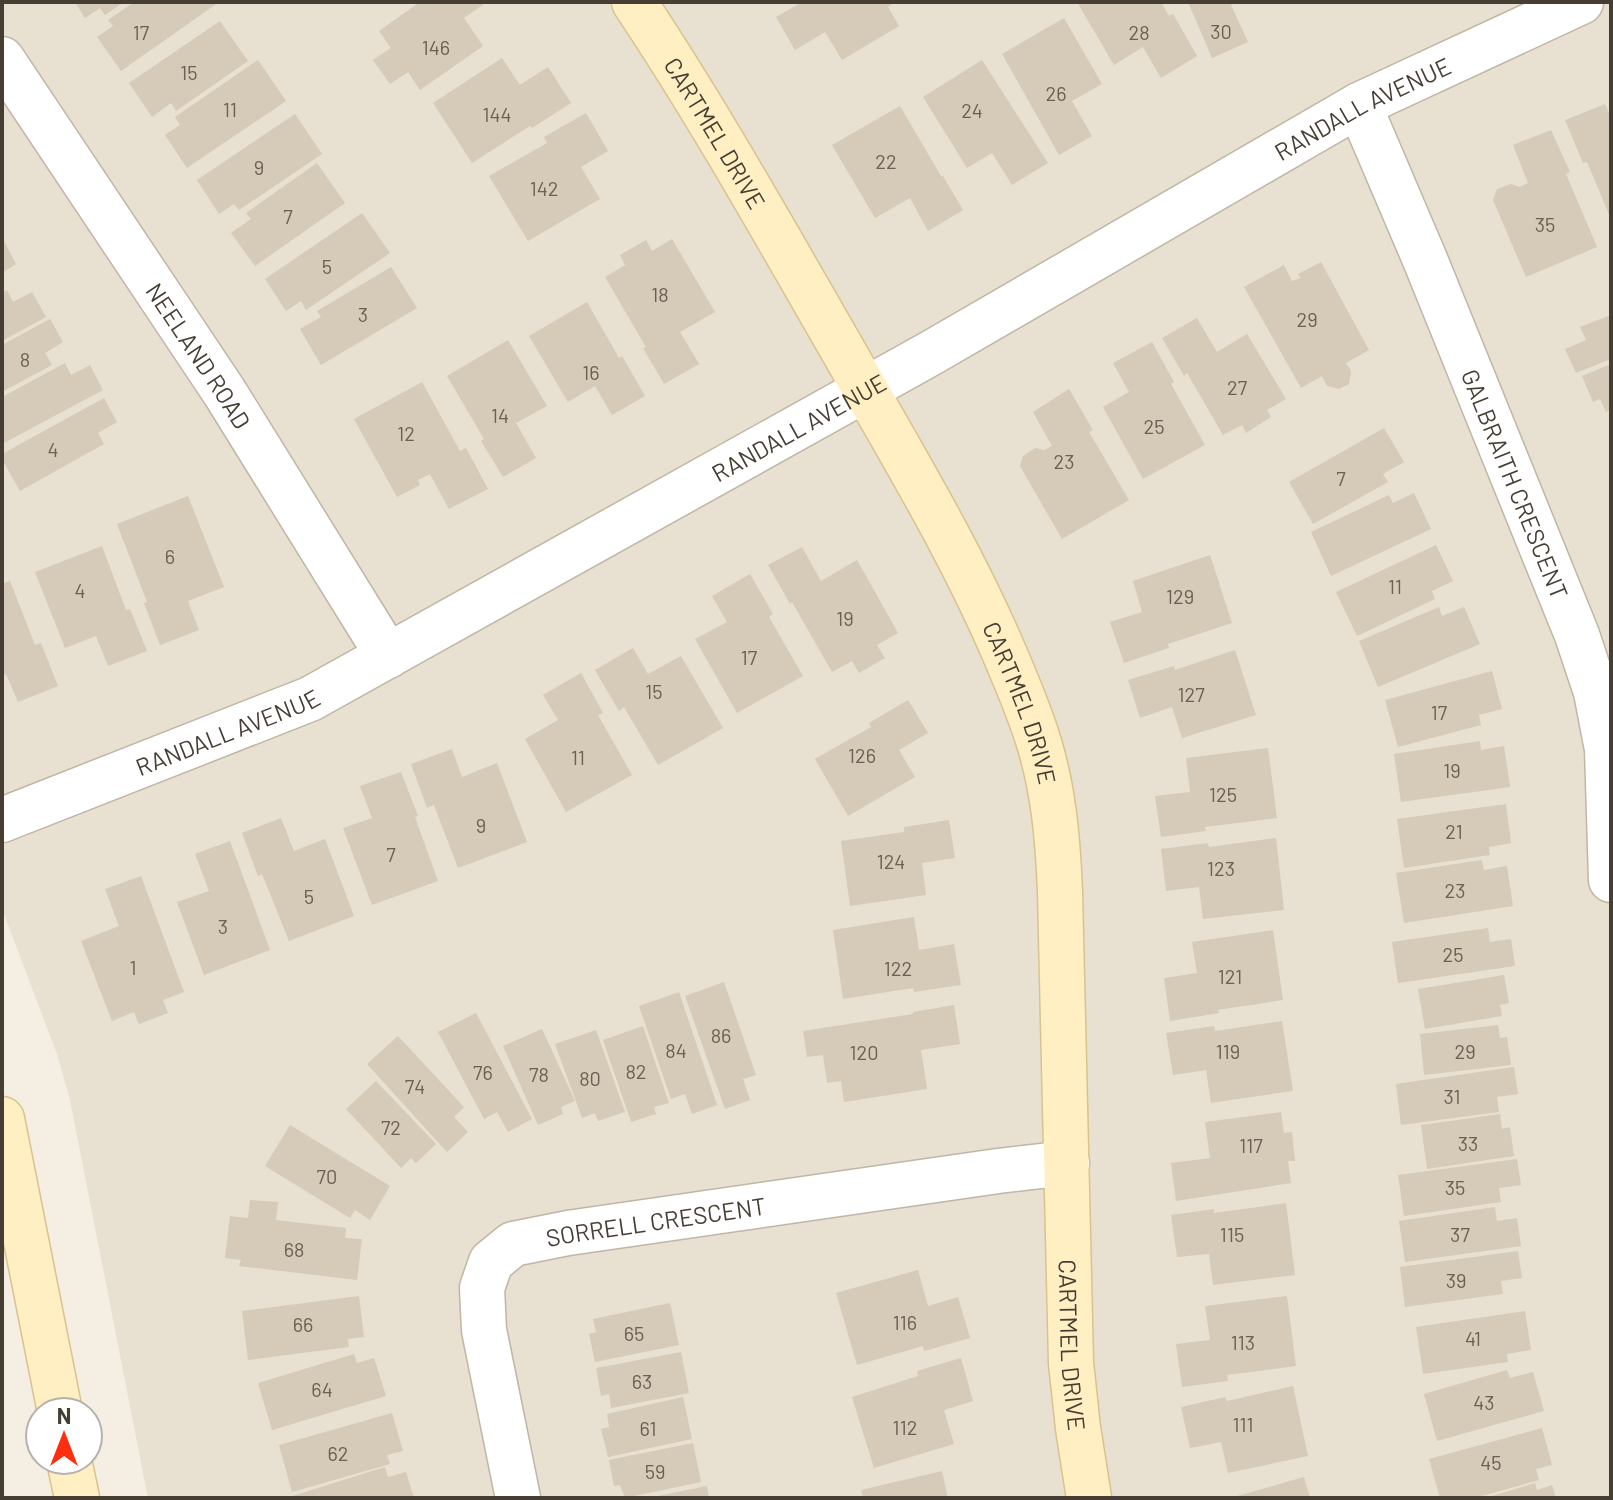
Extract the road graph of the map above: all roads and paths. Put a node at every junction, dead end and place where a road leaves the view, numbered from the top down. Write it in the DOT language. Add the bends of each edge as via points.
graph roads {
  1 [pos="634,2"];
  2 [pos="1581,2"];
  3 [pos="2,59"];
  4 [pos="1359,105"];
  5 [pos="866,390"];
  6 [pos="388,656"];
  7 [pos="2,820"];
  8 [pos="1611,880"];
  9 [pos="2,1119"];
  10 [pos="1067,1163"];
  11 [pos="57,1396"];
  12 [pos="72,1476"];
  13 [pos="77,1498"];
  14 [pos="518,1498"];
  15 [pos="1089,1498"];
  1 -- 5 [label="street, CARTMEL DRIVE" via="721,139"];
  2 -- 4 [label="street, RANDALL AVENUE"];
  3 -- 6 [label="street, NEELAND ROAD" via="225,393"];
  4 -- 5 [label="street, RANDALL AVENUE"];
  4 -- 8 [label="street, GALBRAITH CRESCENT" via="1596,692 1607,749"];
  5 -- 6 [label="street, RANDALL AVENUE"];
  5 -- 10 [label="street, CARTMEL DRIVE" via="987,610 1040,744 1057,829"];
  6 -- 7 [label="street, RANDALL AVENUE" via="310,699"];
  9 -- 11 [label="street"];
  10 -- 14 [label="street, SORRELL CRESCENT" via="513,1244 491,1262 482,1288 484,1330"];
  10 -- 15 [label="street, CARTMEL DRIVE" via="1071,1363"];
  12 -- 13 [label="street"];
}
